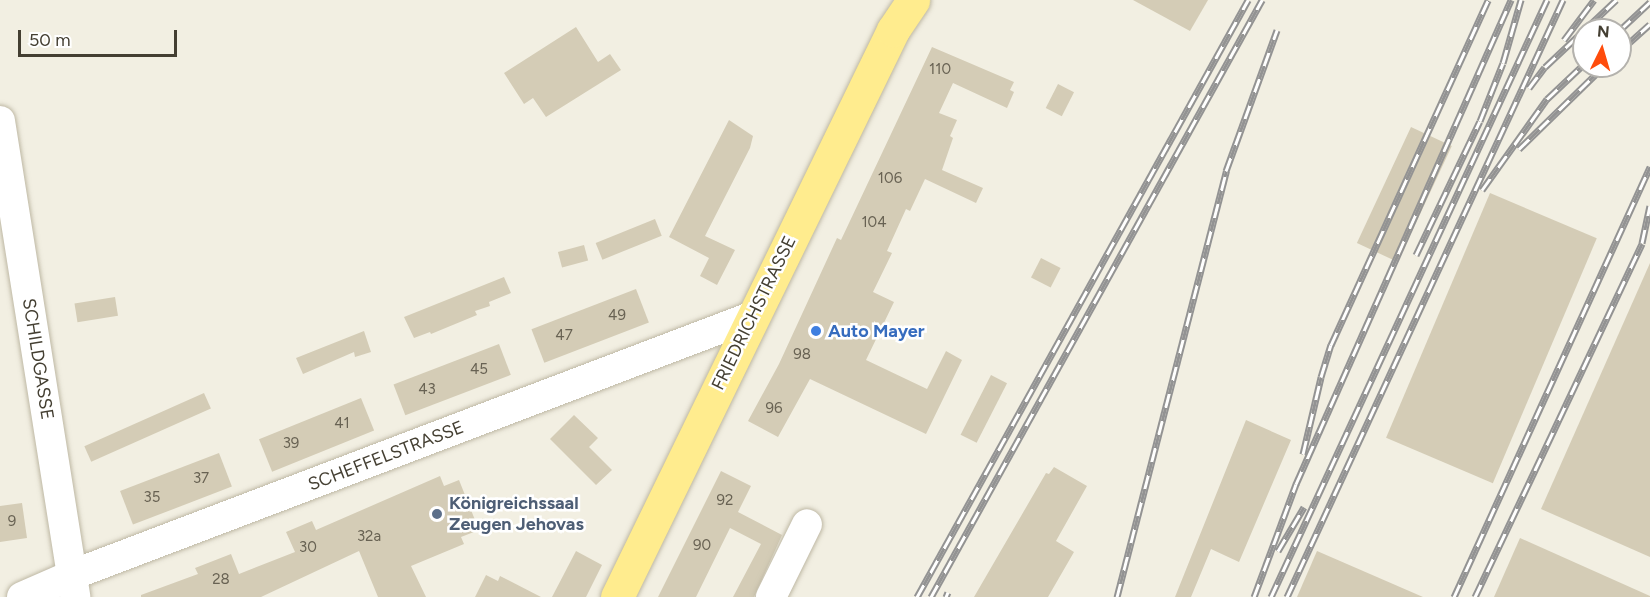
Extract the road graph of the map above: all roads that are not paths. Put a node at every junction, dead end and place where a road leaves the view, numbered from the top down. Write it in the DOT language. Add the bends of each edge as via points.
graph roads {
  1 [pos="913,0"];
  2 [pos="897,15"];
  3 [pos="0,121"];
  4 [pos="751,317"];
  5 [pos="807,524"];
  6 [pos="74,586"];
  7 [pos="22,597"];
  8 [pos="617,597"];
  9 [pos="771,597"];
  1 -- 2 [label="main road, FRIEDRICHSTRASSE"];
  2 -- 4 [label="main road, FRIEDRICHSTRASSE"];
  3 -- 6 [label="street, SCHILDGASSE"];
  4 -- 6 [label="street, SCHEFFELSTRASSE"];
  4 -- 8 [label="main road, FRIEDRICHSTRASSE"];
  5 -- 9 [label="street"];
  6 -- 7 [label="street, SCHEFFELSTRASSE"];
}
